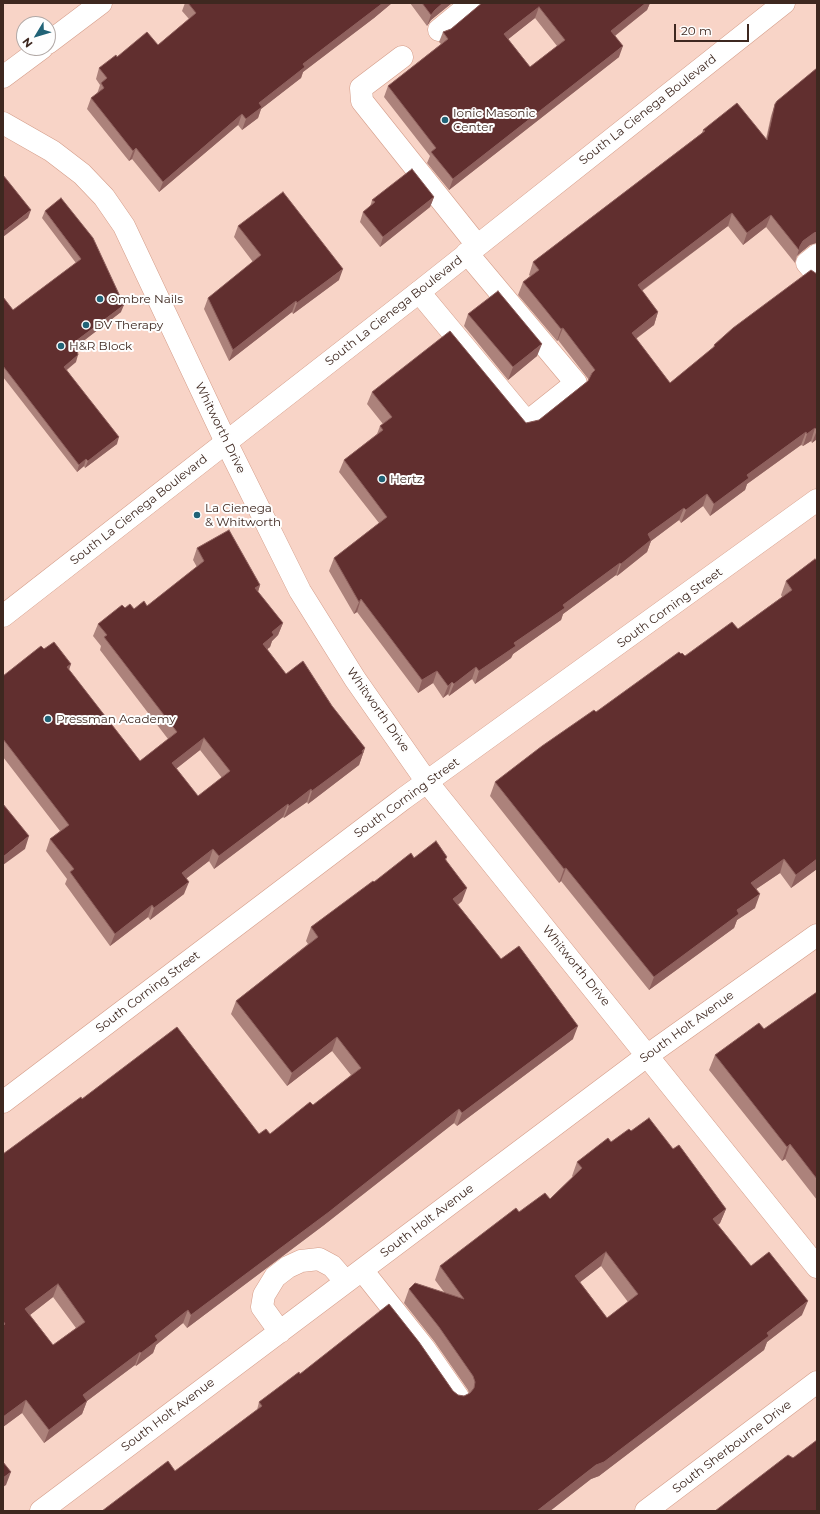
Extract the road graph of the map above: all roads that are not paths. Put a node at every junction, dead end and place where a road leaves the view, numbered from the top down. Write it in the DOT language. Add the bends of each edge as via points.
graph roads {
  1 [pos="101,3"];
  2 [pos="472,3"];
  3 [pos="784,3"];
  4 [pos="439,30"];
  5 [pos="56,37"];
  6 [pos="32,56"];
  7 [pos="402,57"];
  8 [pos="3,78"];
  9 [pos="3,123"];
  10 [pos="472,249"];
  11 [pos="817,255"];
  12 [pos="817,275"];
  13 [pos="419,292"];
  14 [pos="226,442"];
  15 [pos="817,500"];
  16 [pos="3,616"];
  17 [pos="427,782"];
  18 [pos="817,935"];
  19 [pos="648,1055"];
  20 [pos="3,1102"];
  21 [pos="817,1267"];
  22 [pos="354,1276"];
  23 [pos="280,1332"];
  24 [pos="817,1382"];
  25 [pos="458,1396"];
  26 [pos="41,1511"];
  27 [pos="646,1511"];
  1 -- 5 [label="street"];
  2 -- 4 [label="street"];
  3 -- 10 [label="street, South La Cienega Boulevard"];
  6 -- 8 [label="street"];
  7 -- 10 [label="street" via="361,88 362,101"];
  9 -- 14 [label="street, Whitworth Drive" via="52,151 82,174 104,197 124,226"];
  10 -- 13 [label="street, South La Cienega Boulevard"];
  10 -- 13 [label="street" via="576,383 526,422"];
  11 -- 12 [label="street" via="807,263"];
  13 -- 14 [label="street, South La Cienega Boulevard"];
  14 -- 16 [label="street, South La Cienega Boulevard"];
  14 -- 17 [label="street, Whitworth Drive" via="300,591 355,679"];
  15 -- 17 [label="street, South Corning Street"];
  17 -- 19 [label="street, Whitworth Drive"];
  17 -- 20 [label="street, South Corning Street"];
  18 -- 19 [label="street, South Holt Avenue"];
  19 -- 21 [label="street, Whitworth Drive"];
  19 -- 22 [label="street, South Holt Avenue"];
  22 -- 23 [label="street, South Holt Avenue"];
  22 -- 23 [label="street" via="319,1259 301,1261 288,1267 275,1277 264,1295 262,1307"];
  22 -- 25 [label="street" via="424,1348"];
  23 -- 26 [label="street, South Holt Avenue"];
  24 -- 27 [label="street, South Sherbourne Drive"];
}
